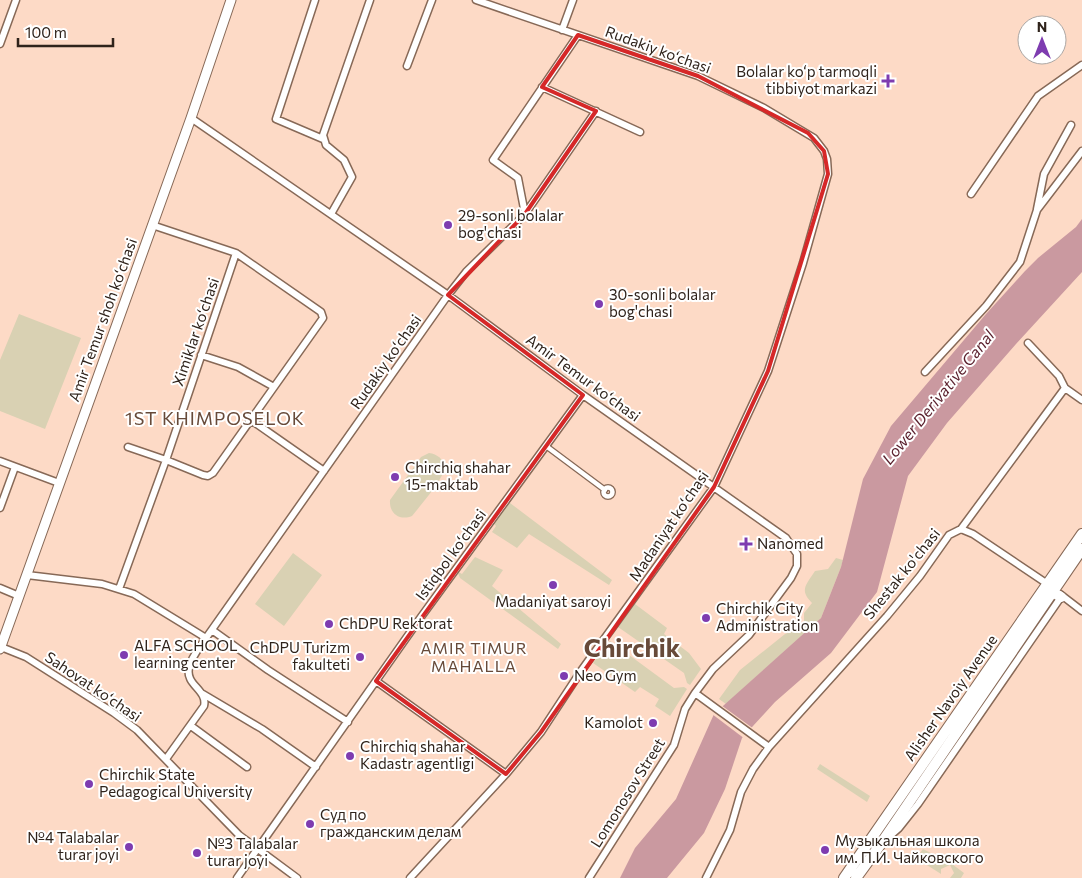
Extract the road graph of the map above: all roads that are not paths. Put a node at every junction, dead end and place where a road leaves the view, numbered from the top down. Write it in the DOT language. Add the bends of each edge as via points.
graph roads {
  1 [pos="16,0"];
  2 [pos="232,0"];
  3 [pos="315,0"];
  4 [pos="370,0"];
  5 [pos="432,0"];
  6 [pos="476,0"];
  7 [pos="573,0"];
  8 [pos="562,30"];
  9 [pos="578,35"];
  10 [pos="0,44"];
  11 [pos="1082,65"];
  12 [pos="407,66"];
  13 [pos="542,88"];
  14 [pos="596,111"];
  15 [pos="191,118"];
  16 [pos="1071,125"];
  17 [pos="640,132"];
  18 [pos="808,133"];
  19 [pos="323,139"];
  20 [pos="1082,152"];
  21 [pos="972,194"];
  22 [pos="1037,210"];
  23 [pos="331,214"];
  24 [pos="525,214"];
  25 [pos="152,225"];
  26 [pos="236,253"];
  27 [pos="448,295"];
  28 [pos="1028,343"];
  29 [pos="201,355"];
  30 [pos="926,372"];
  31 [pos="274,387"];
  32 [pos="1065,388"];
  33 [pos="583,395"];
  34 [pos="1082,400"];
  35 [pos="251,420"];
  36 [pos="546,446"];
  37 [pos="128,448"];
  38 [pos="166,460"];
  39 [pos="0,461"];
  40 [pos="16,467"];
  41 [pos="324,471"];
  42 [pos="59,483"];
  43 [pos="714,487"];
  44 [pos="605,490"];
  45 [pos="0,508"];
  46 [pos="961,529"];
  47 [pos="1082,534"];
  48 [pos="1082,549"];
  49 [pos="27,575"];
  50 [pos="0,588"];
  51 [pos="119,589"];
  52 [pos="1054,590"];
  53 [pos="19,596"];
  54 [pos="1082,612"];
  55 [pos="212,630"];
  56 [pos="206,638"];
  57 [pos="0,648"];
  58 [pos="376,680"];
  59 [pos="696,693"];
  60 [pos="202,694"];
  61 [pos="348,722"];
  62 [pos="191,726"];
  63 [pos="769,747"];
  64 [pos="166,759"];
  65 [pos="247,767"];
  66 [pos="316,767"];
  67 [pos="506,774"];
  68 [pos="257,850"];
  69 [pos="237,878"];
  70 [pos="297,878"];
  71 [pos="410,878"];
  72 [pos="589,878"];
  73 [pos="706,878"];
  74 [pos="844,878"];
  75 [pos="856,878"];
  1 -- 10 [label="street"];
  2 -- 15 [label="main road, Amir Temur shoh ko‘chasi"];
  3 -- 19 [label="street" via="276,118"];
  4 -- 19 [label="street"];
  5 -- 12 [label="street"];
  6 -- 8 [label="street, Rudakiy ko‘chasi"];
  7 -- 8 [label="street"];
  8 -- 9 [label="street, Rudakiy ko‘chasi"];
  9 -- 13 [label="street"];
  9 -- 18 [label="street, Rudakiy ko‘chasi" via="698,76"];
  11 -- 21 [label="street" via="1038,96"];
  13 -- 14 [label="street"];
  13 -- 24 [label="street" via="493,160 518,178"];
  14 -- 17 [label="street"];
  14 -- 24 [label="street, Rudakiy ko‘chasi"];
  15 -- 23 [label="street, Amir Temur ko‘chasi"];
  15 -- 25 [label="main road, Amir Temur shoh ko‘chasi"];
  16 -- 22 [label="street" via="1044,174"];
  18 -- 43 [label="street, Madaniyat ko‘chasi" via="824,151 828,166 826,181 768,371"];
  19 -- 23 [label="street" via="326,146 344,160 352,177"];
  20 -- 22 [label="street"];
  22 -- 30 [label="street" via="1020,262 986,306"];
  23 -- 27 [label="street, Amir Temur ko‘chasi"];
  24 -- 27 [label="street, Rudakiy ko‘chasi" via="466,272"];
  25 -- 26 [label="street"];
  25 -- 42 [label="main road, Amir Temur shoh ko‘chasi"];
  26 -- 29 [label="street, Ximiklar ko‘chasi"];
  26 -- 31 [label="street" via="321,312 323,318"];
  27 -- 33 [label="street, Amir Temur ko‘chasi"];
  27 -- 41 [label="street, Rudakiy ko‘chasi"];
  28 -- 32 [label="street" via="1059,376"];
  29 -- 31 [label="street" via="238,367"];
  29 -- 38 [label="street, Ximiklar ko‘chasi"];
  31 -- 35 [label="street"];
  32 -- 34 [label="street"];
  32 -- 46 [label="street, Shestak ko'chasi"];
  33 -- 36 [label="street, Istiqbol ko‘chasi"];
  33 -- 43 [label="street, Amir Temur ko‘chasi"];
  35 -- 38 [label="street" via="208,476"];
  35 -- 41 [label="street"];
  36 -- 44 [label="street"];
  36 -- 58 [label="street, Istiqbol ko‘chasi"];
  37 -- 38 [label="street"];
  38 -- 51 [label="street, Ximiklar ko‘chasi"];
  39 -- 40 [label="street"];
  40 -- 42 [label="street"];
  40 -- 45 [label="street"];
  41 -- 55 [label="street, Rudakiy ko‘chasi"];
  42 -- 49 [label="main road, Amir Temur shoh ko‘chasi"];
  43 -- 59 [label="street, Amir Temur ko‘chasi" via="786,538 798,559 791,578 749,634 713,669"];
  43 -- 67 [label="street, Madaniyat ko‘chasi" via="581,671 541,732"];
  46 -- 52 [label="street"];
  46 -- 63 [label="street, Shestak ko'chasi" via="949,535 887,616"];
  47 -- 52 [label="main road, Alisher Navoiy Avenue"];
  48 -- 52 [label="main road, Alisher Navoiy Avenue"];
  49 -- 51 [label="street"];
  49 -- 53 [label="main road, Amir Temur shoh ko‘chasi"];
  50 -- 53 [label="street"];
  51 -- 56 [label="street" via="134,594"];
  52 -- 54 [label="street"];
  52 -- 74 [label="main road, Alisher Navoiy Avenue"];
  52 -- 75 [label="main road, Alisher Navoiy Avenue"];
  53 -- 57 [label="main road, Amir Temur shoh ko‘chasi"];
  55 -- 56 [label="street, Rudakiy ko‘chasi"];
  55 -- 61 [label="street"];
  56 -- 60 [label="street, Rudakiy ko‘chasi" via="188,674"];
  57 -- 64 [label="street, Sahovat ko‘chasi" via="26,657 114,712"];
  58 -- 61 [label="street, Istiqbol ko‘chasi"];
  58 -- 67 [label="street"];
  59 -- 63 [label="street"];
  59 -- 72 [label="street, Lomonosov Street" via="684,709 674,745"];
  60 -- 62 [label="street" via="204,706"];
  60 -- 66 [label="street" via="262,729"];
  61 -- 66 [label="street, Istiqbol ko‘chasi"];
  62 -- 64 [label="street"];
  62 -- 65 [label="street"];
  63 -- 73 [label="street, Shestak ko'chasi" via="741,792 730,830"];
  64 -- 68 [label="street, Sahovat ko‘chasi" via="238,835"];
  66 -- 68 [label="street, Istiqbol ko‘chasi"];
  67 -- 71 [label="street, Madaniyat ko‘chasi"];
  68 -- 69 [label="street, Istiqbol ko‘chasi"];
  68 -- 70 [label="street, Sahovat ko‘chasi"];
}
